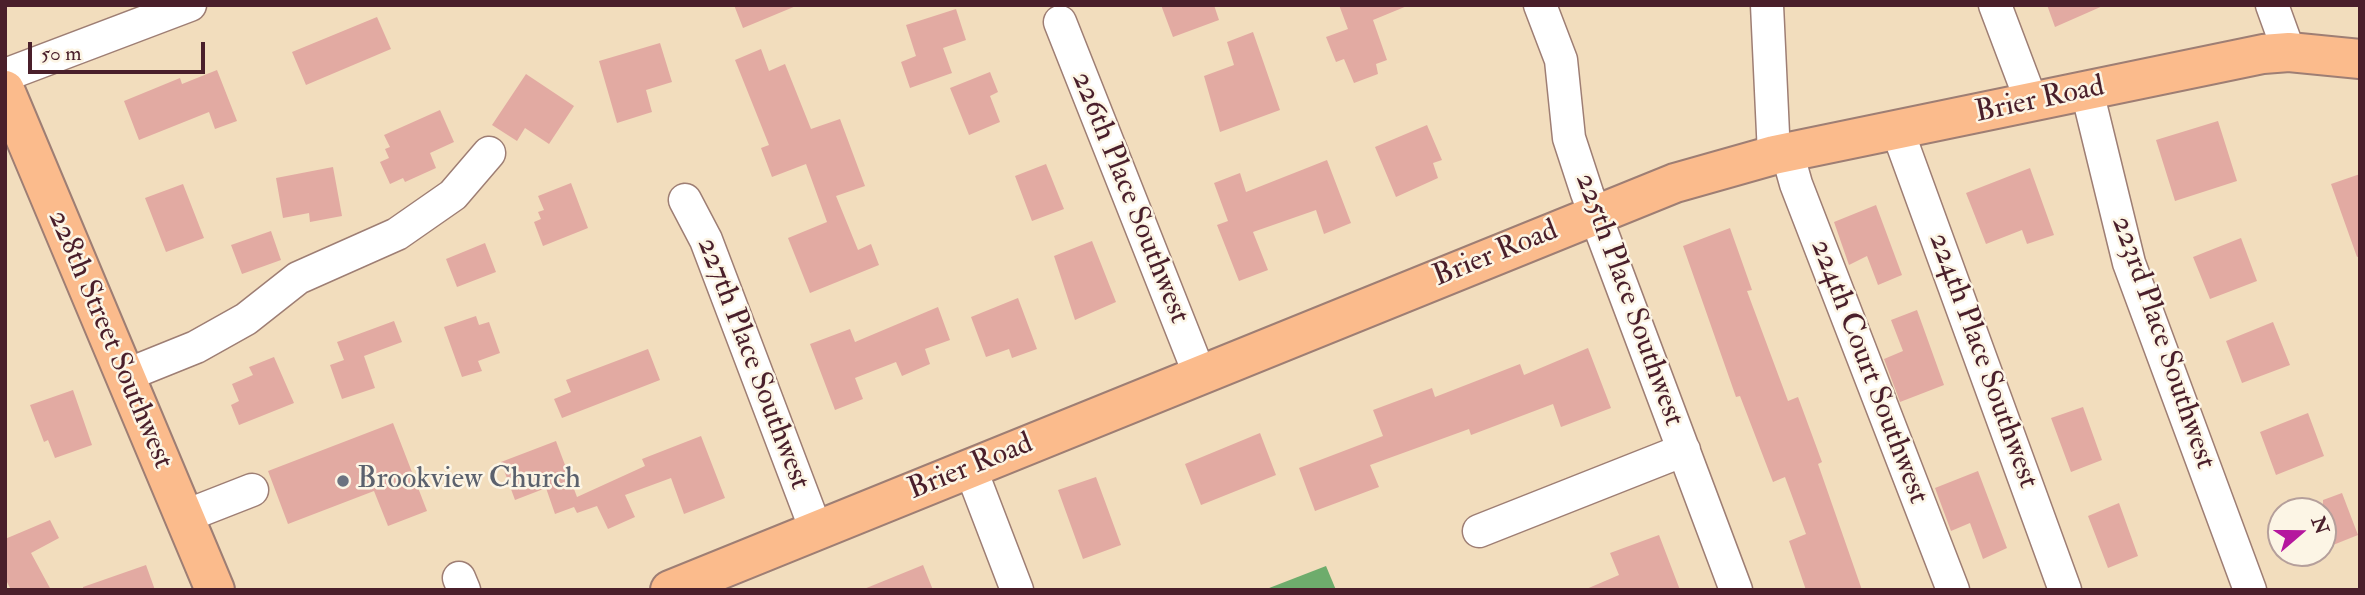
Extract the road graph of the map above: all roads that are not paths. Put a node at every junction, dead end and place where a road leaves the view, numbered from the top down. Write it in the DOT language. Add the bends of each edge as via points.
graph roads {
  1 [pos="190,5"];
  2 [pos="1540,5"];
  3 [pos="1767,5"];
  4 [pos="1995,5"];
  5 [pos="2272,5"];
  6 [pos="1060,22"];
  7 [pos="2288,52"];
  8 [pos="2360,59"];
  9 [pos="5,75"];
  10 [pos="5,90"];
  11 [pos="2087,91"];
  12 [pos="2032,103"];
  13 [pos="1898,132"];
  14 [pos="489,153"];
  15 [pos="1781,154"];
  16 [pos="685,200"];
  17 [pos="1595,215"];
  18 [pos="1199,373"];
  19 [pos="124,376"];
  20 [pos="1684,450"];
  21 [pos="971,470"];
  22 [pos="251,490"];
  23 [pos="183,517"];
  24 [pos="816,530"];
  25 [pos="1479,531"];
  26 [pos="685,587"];
  27 [pos="215,590"];
  28 [pos="1017,590"];
  29 [pos="1736,590"];
  30 [pos="1953,590"];
  31 [pos="2065,590"];
  32 [pos="2250,590"];
  1 -- 9 [label="street"];
  2 -- 17 [label="street, 225th Place Southwest" via="1561,60 1569,138"];
  3 -- 15 [label="street"];
  4 -- 12 [label="street"];
  5 -- 7 [label="street"];
  6 -- 18 [label="street, 226th Place Southwest"];
  7 -- 8 [label="main road, Brier Road"];
  7 -- 11 [label="main road, Brier Road"];
  10 -- 19 [label="main road, 228th Street Southwest"];
  11 -- 12 [label="main road, Brier Road"];
  11 -- 32 [label="street, 223rd Place Southwest" via="2129,263"];
  12 -- 13 [label="main road, Brier Road"];
  13 -- 15 [label="main road, Brier Road"];
  13 -- 31 [label="street, 224th Place Southwest"];
  14 -- 19 [label="street" via="453,195 397,234 298,278 246,319 196,347"];
  15 -- 17 [label="main road, Brier Road" via="1675,183"];
  15 -- 30 [label="street, 224th Court Southwest"];
  16 -- 24 [label="street, 227th Place Southwest" via="706,240"];
  17 -- 18 [label="main road, Brier Road"];
  17 -- 20 [label="street, 225th Place Southwest"];
  18 -- 21 [label="main road, Brier Road"];
  19 -- 23 [label="main road, 228th Street Southwest"];
  20 -- 25 [label="street"];
  20 -- 29 [label="street, 225th Place Southwest"];
  21 -- 24 [label="main road, Brier Road"];
  21 -- 28 [label="street"];
  22 -- 23 [label="street"];
  23 -- 27 [label="main road, 228th Street Southwest"];
  24 -- 26 [label="main road, Brier Road"];
}
